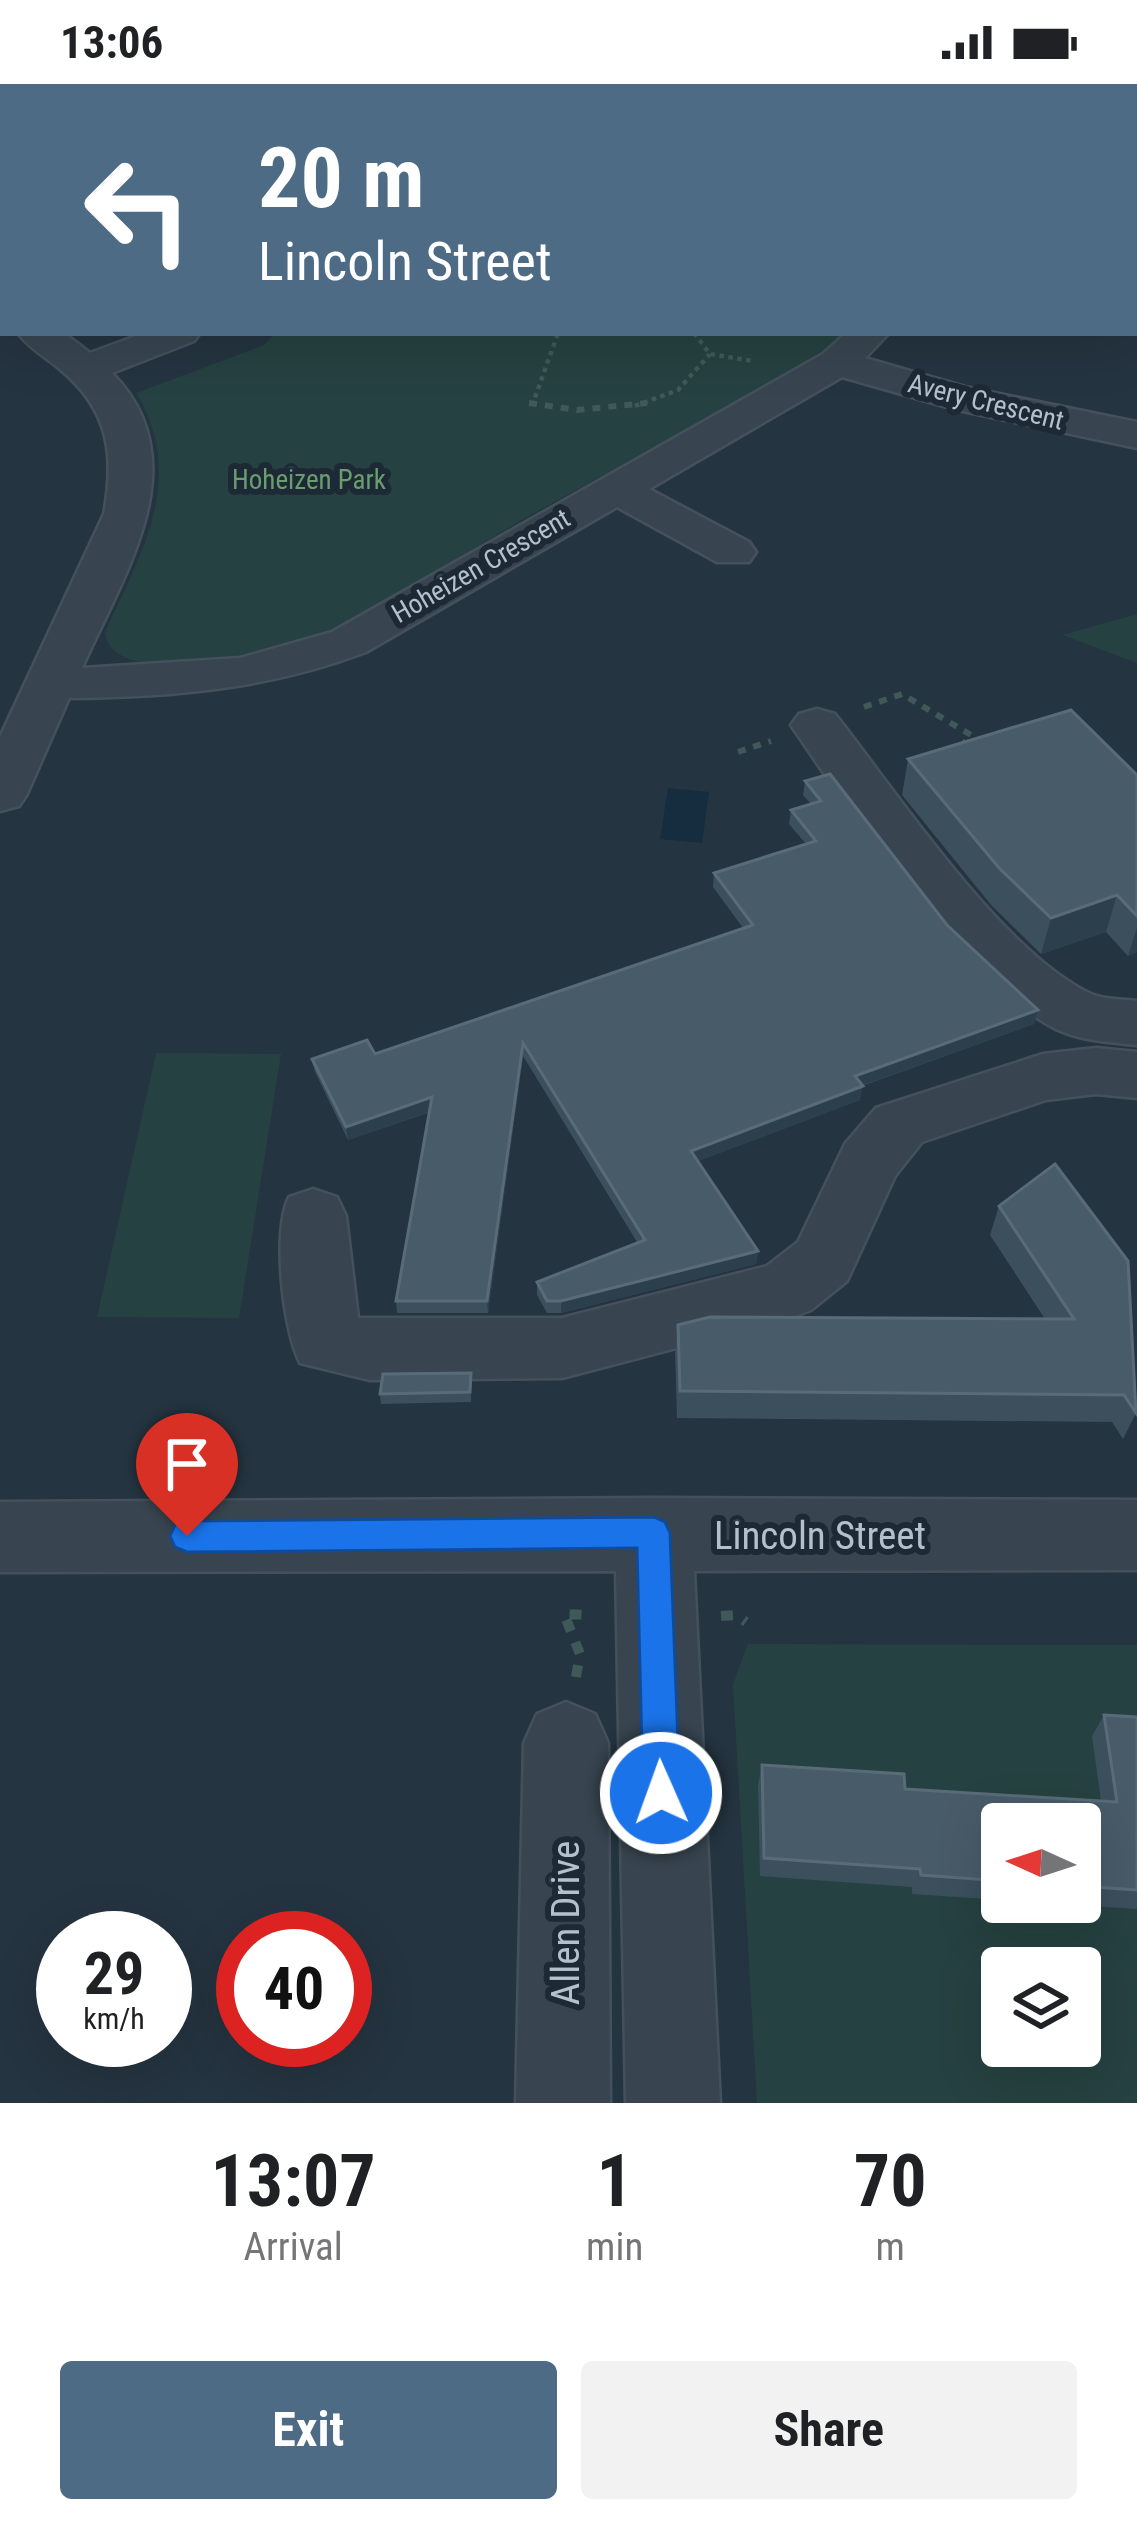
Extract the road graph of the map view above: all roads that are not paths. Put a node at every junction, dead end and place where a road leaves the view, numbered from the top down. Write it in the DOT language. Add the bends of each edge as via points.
graph roads {
  1 [pos="157,336"];
  2 [pos="60,348"];
  3 [pos="853,348"];
  4 [pos="0,359"];
  5 [pos="1137,435"];
  6 [pos="616,489"];
  7 [pos="733,552"];
  8 [pos="53,683"];
  9 [pos="831,719"];
  10 [pos="0,794"];
  11 [pos="1137,1023"];
  12 [pos="1137,1075"];
  13 [pos="314,1216"];
  14 [pos="654,1533"];
  15 [pos="1137,1535"];
  16 [pos="0,1537"];
  17 [pos="566,1743"];
  18 [pos="563,2103"];
  19 [pos="673,2103"];
  1 -- 2 [label="street"];
  2 -- 4 [label="street"];
  2 -- 8 [label="street" via="126,422 135,466 133,489"];
  3 -- 5 [label="street, Avery Crescent" via="958,398"];
  3 -- 6 [label="street, Hoheizen Crescent"];
  6 -- 7 [label="street"];
  6 -- 8 [label="street, Hoheizen Crescent" via="320,655 207,680"];
  8 -- 10 [label="street"];
  9 -- 11 [label="street" via="920,858 1026,982 1080,1016"];
  12 -- 13 [label="street" via="1043,1077 899,1125 868,1162 823,1261 788,1290 562,1348 370,1350 325,1342"];
  14 -- 15 [label="street, Lincoln Street"];
  14 -- 16 [label="street, Lincoln Street"];
  14 -- 19 [label="street"];
  17 -- 18 [label="street, Allen Drive"];
}
